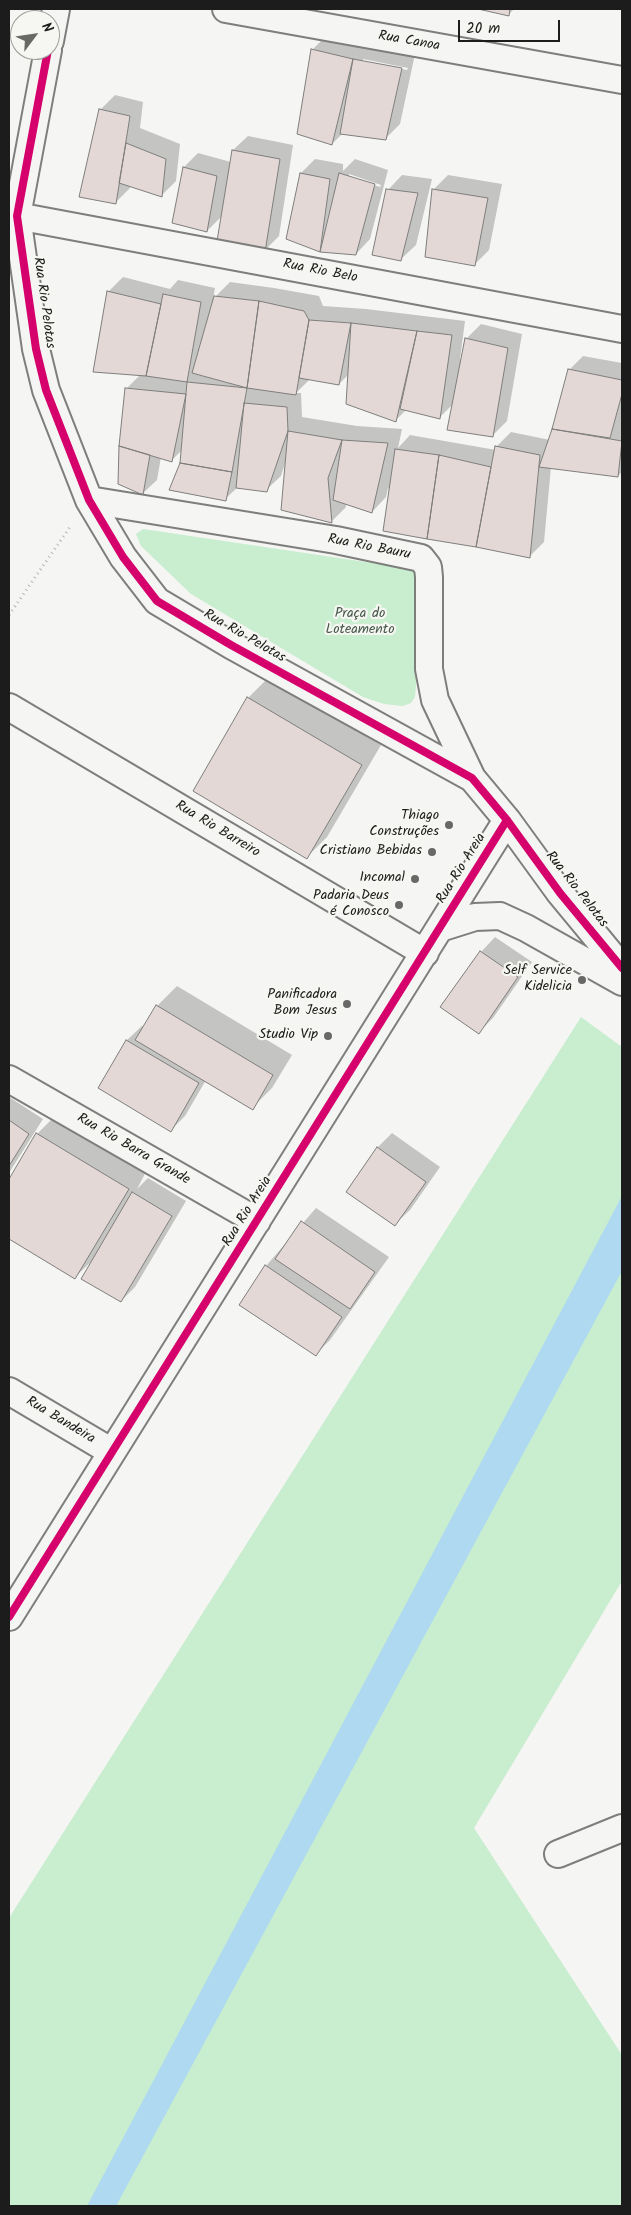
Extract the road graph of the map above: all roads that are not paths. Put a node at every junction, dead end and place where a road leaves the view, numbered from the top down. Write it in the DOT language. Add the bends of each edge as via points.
graph roads {
  1 [pos="226,9"];
  2 [pos="46,60"];
  3 [pos="622,80"];
  4 [pos="17,216"];
  5 [pos="622,329"];
  6 [pos="89,500"];
  7 [pos="9,706"];
  8 [pos="472,778"];
  9 [pos="507,820"];
  10 [pos="440,928"];
  11 [pos="425,953"];
  12 [pos="622,968"];
  13 [pos="622,982"];
  14 [pos="9,1079"];
  15 [pos="257,1221"];
  16 [pos="9,1391"];
  17 [pos="112,1452"];
  18 [pos="9,1617"];
  19 [pos="622,1828"];
  20 [pos="558,1854"];
  1 -- 3 [label="street, Rua Canoa"];
  2 -- 4 [label="street, Rua Rio Pelotas"];
  4 -- 5 [label="street, Rua Rio Belo"];
  4 -- 6 [label="street, Rua Rio Pelotas" via="36,349 46,390"];
  6 -- 8 [label="street, Rua Rio Pelotas" via="122,557 157,601"];
  6 -- 8 [label="street, Rua Rio Bauru" via="336,540 421,558 428,567 429,577 428,670 435,700"];
  7 -- 11 [label="street, Rua Rio Barreiro"];
  8 -- 9 [label="street, Rua Rio Pelotas"];
  9 -- 10 [label="street, Rua Rio Areia"];
  9 -- 12 [label="street, Rua Rio Pelotas" via="560,893"];
  10 -- 11 [label="street, Rua Rio Areia"];
  10 -- 13 [label="street" via="475,917 500,916"];
  11 -- 15 [label="street, Rua Rio Areia"];
  14 -- 15 [label="street, Rua Rio Barra Grande"];
  15 -- 17 [label="street, Rua Rio Areia"];
  16 -- 17 [label="street, Rua Bandeira"];
  17 -- 18 [label="street, Rua Rio Areia"];
  19 -- 20 [label="street"];
}
